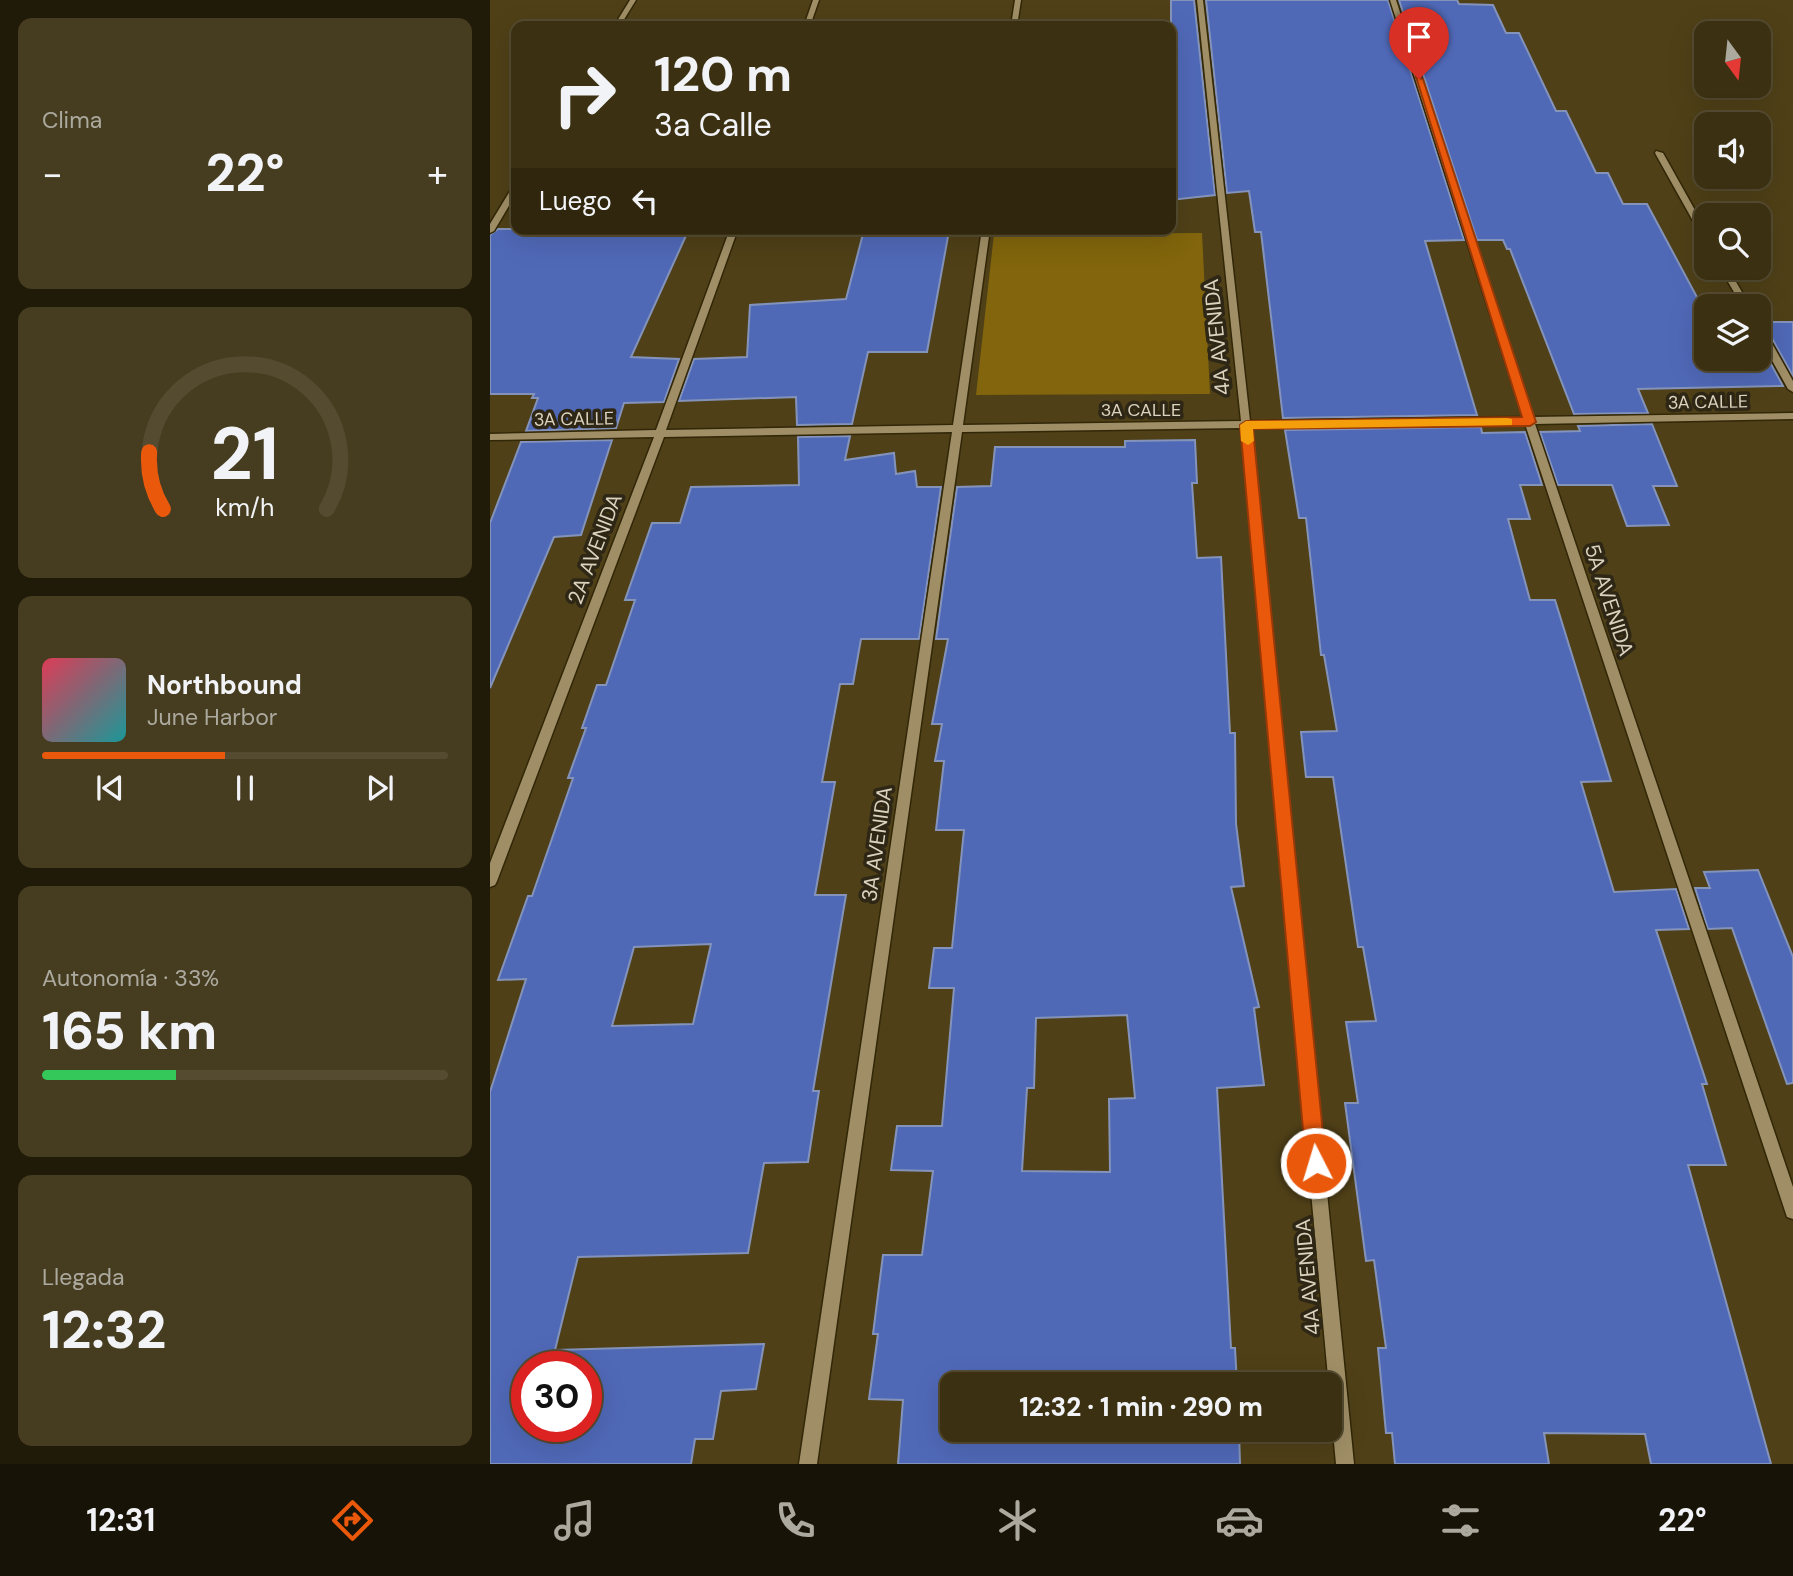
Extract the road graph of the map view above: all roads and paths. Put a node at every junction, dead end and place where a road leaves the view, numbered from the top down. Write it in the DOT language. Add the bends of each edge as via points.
graph roads {
  1 [pos="633,0"];
  2 [pos="816,0"];
  3 [pos="1018,0"];
  4 [pos="1200,0"];
  5 [pos="1393,0"];
  6 [pos="620,21"];
  7 [pos="809,21"];
  8 [pos="1015,21"];
  9 [pos="1658,153"];
  10 [pos="511,196"];
  11 [pos="1694,216"];
  12 [pos="490,231"];
  13 [pos="732,235"];
  14 [pos="985,235"];
  15 [pos="1771,350"];
  16 [pos="1793,389"];
  17 [pos="1793,416"];
  18 [pos="1530,422"];
  19 [pos="1246,425"];
  20 [pos="959,427"];
  21 [pos="660,433"];
  22 [pos="490,437"];
  23 [pos="490,881"];
  24 [pos="1793,1211"];
  25 [pos="808,1464"];
  26 [pos="1345,1464"];
  1 -- 6 [label="street"];
  2 -- 7 [label="street"];
  3 -- 8 [label="street"];
  4 -- 19 [label="street, 4A AVENIDA"];
  5 -- 18 [label="street, 5A AVENIDA"];
  9 -- 11 [label="street"];
  10 -- 12 [label="street"];
  13 -- 21 [label="street, 2A AVENIDA"];
  14 -- 20 [label="street, 3A AVENIDA"];
  15 -- 16 [label="street"];
  17 -- 18 [label="street, 3A CALLE"];
  18 -- 19 [label="street, 3A CALLE"];
  18 -- 24 [label="street, 5A AVENIDA"];
  19 -- 20 [label="street, 3A CALLE"];
  19 -- 26 [label="street, 4A AVENIDA"];
  20 -- 21 [label="street, 3A CALLE"];
  20 -- 25 [label="street, 3A AVENIDA"];
  21 -- 22 [label="street, 3A CALLE"];
  21 -- 23 [label="street, 2A AVENIDA"];
}
